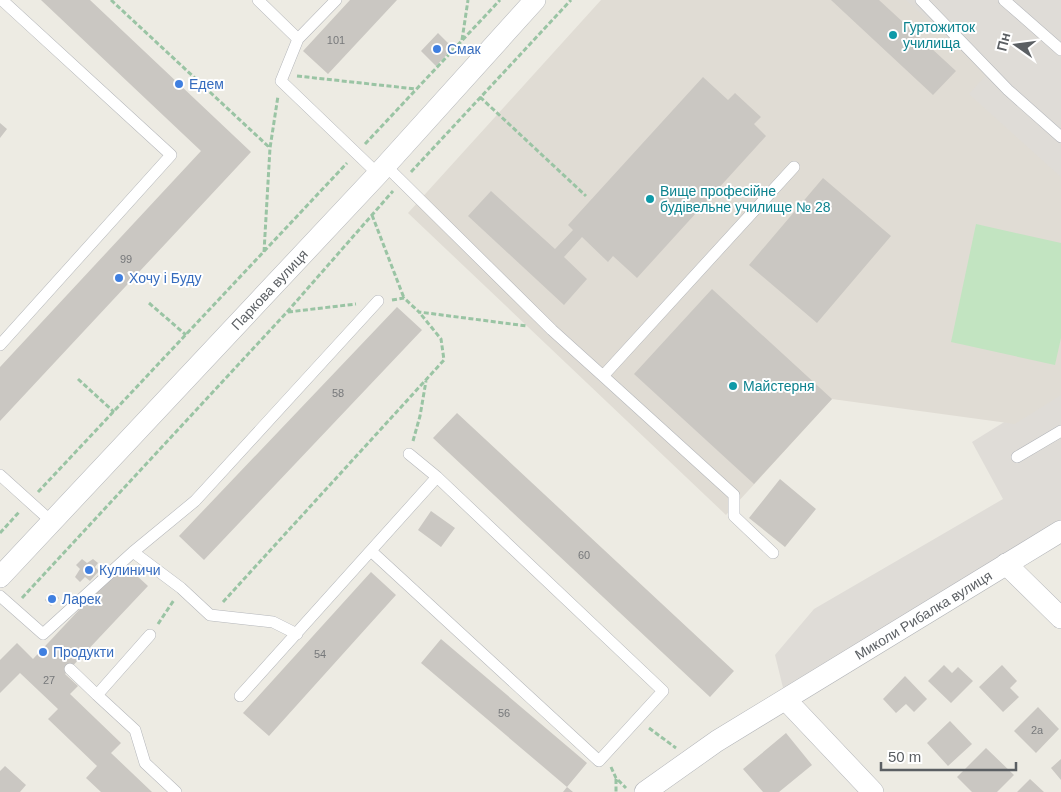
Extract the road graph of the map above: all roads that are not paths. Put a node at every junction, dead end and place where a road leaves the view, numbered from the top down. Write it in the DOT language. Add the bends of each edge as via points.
graph roads {
  1 [pos="2,0"];
  2 [pos="258,0"];
  3 [pos="336,0"];
  4 [pos="535,0"];
  5 [pos="920,0"];
  6 [pos="1004,0"];
  7 [pos="298,39"];
  8 [pos="1061,50"];
  9 [pos="1061,137"];
  10 [pos="794,167"];
  11 [pos="382,170"];
  12 [pos="378,301"];
  13 [pos="0,345"];
  14 [pos="603,376"];
  15 [pos="1061,431"];
  16 [pos="409,454"];
  17 [pos="1017,457"];
  18 [pos="0,476"];
  19 [pos="437,477"];
  20 [pos="52,522"];
  21 [pos="1061,531"];
  22 [pos="371,551"];
  23 [pos="133,552"];
  24 [pos="773,554"];
  25 [pos="1006,564"];
  26 [pos="0,578"];
  27 [pos="0,596"];
  28 [pos="1061,618"];
  29 [pos="297,634"];
  30 [pos="150,635"];
  31 [pos="70,669"];
  32 [pos="97,695"];
  33 [pos="240,696"];
  34 [pos="786,700"];
  35 [pos="176,792"];
  36 [pos="645,792"];
  37 [pos="873,792"];
  1 -- 13 [label="lane" via="171,155"];
  2 -- 7 [label="lane"];
  3 -- 7 [label="lane"];
  4 -- 11 [label="street, Паркова вулиця"];
  5 -- 9 [label="lane" via="1008,90"];
  6 -- 8 [label="lane"];
  7 -- 11 [label="lane" via="283,78 357,153"];
  10 -- 14 [label="lane"];
  11 -- 14 [label="lane" via="402,181"];
  11 -- 20 [label="street, Паркова вулиця"];
  12 -- 23 [label="lane" via="195,501"];
  14 -- 24 [label="lane" via="734,495 734,516"];
  15 -- 17 [label="lane"];
  16 -- 19 [label="lane"];
  18 -- 20 [label="lane"];
  19 -- 22 [label="lane"];
  19 -- 22 [label="lane" via="663,691 599,761"];
  20 -- 26 [label="street, Паркова вулиця"];
  21 -- 25 [label="street, Миколи Рибалка вулиця"];
  22 -- 29 [label="lane"];
  23 -- 27 [label="lane" via="44,640"];
  23 -- 29 [label="lane" via="181,588 210,615 273,622"];
  25 -- 28 [label="street"];
  25 -- 34 [label="street, Миколи Рибалка вулиця"];
  29 -- 33 [label="lane"];
  30 -- 32 [label="lane"];
  31 -- 32 [label="lane"];
  32 -- 35 [label="lane" via="135,730 145,763"];
  34 -- 36 [label="street, Миколи Рибалка вулиця" via="717,741"];
  34 -- 37 [label="street"];
}
